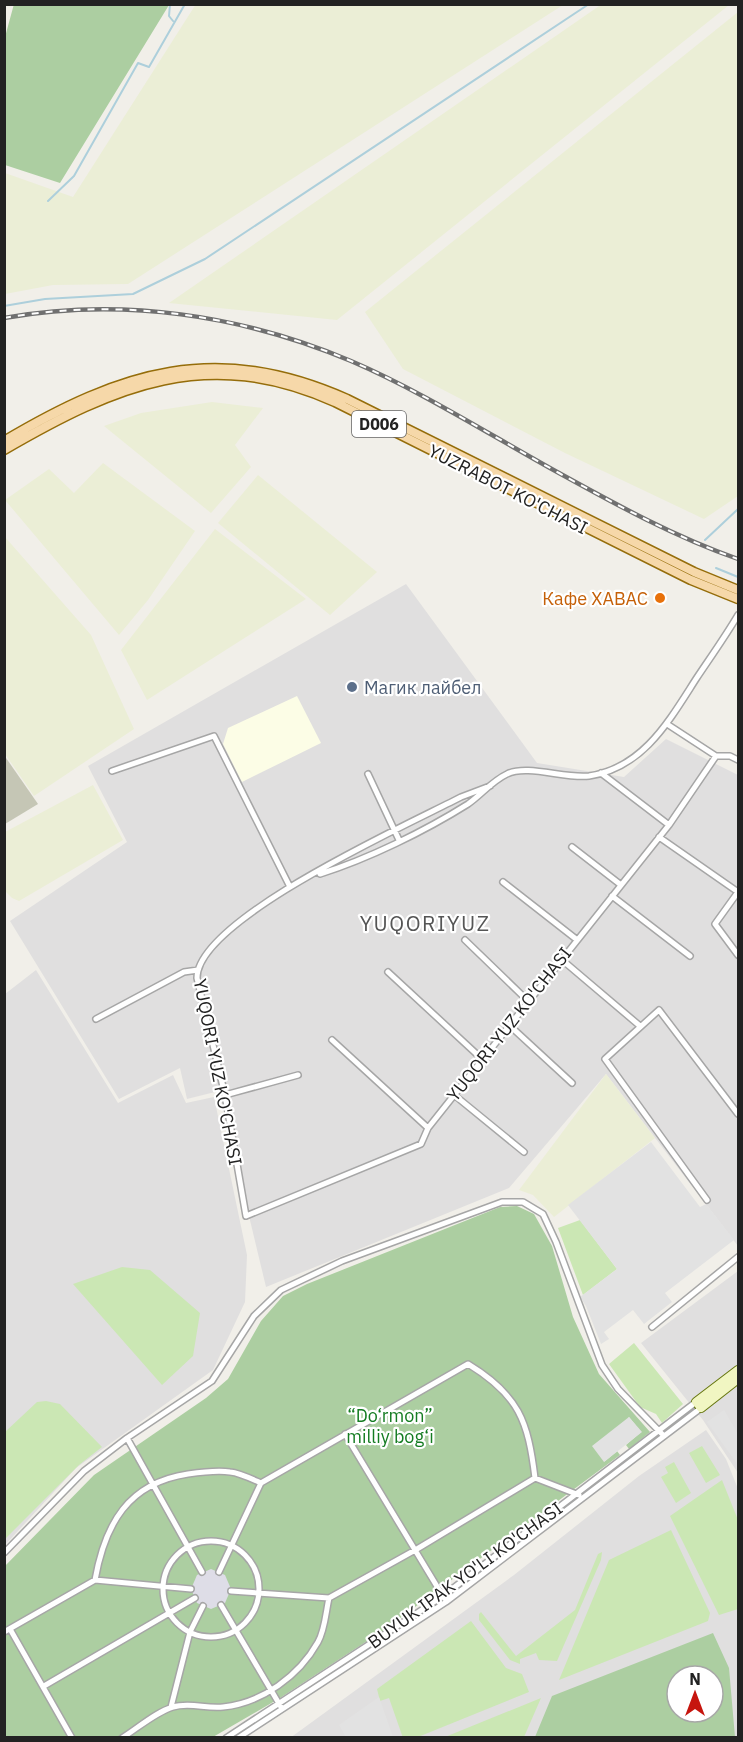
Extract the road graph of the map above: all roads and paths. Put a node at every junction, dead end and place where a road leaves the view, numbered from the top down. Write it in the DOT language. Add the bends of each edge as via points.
graph roads {
  1 [pos="4,441"];
  2 [pos="4,450"];
  3 [pos="647,554"];
  4 [pos="738,590"];
  5 [pos="738,599"];
  6 [pos="738,615"];
  7 [pos="667,724"];
  8 [pos="716,756"];
  9 [pos="738,760"];
  10 [pos="112,771"];
  11 [pos="601,773"];
  12 [pos="368,774"];
  13 [pos="490,786"];
  14 [pos="669,825"];
  15 [pos="395,831"];
  16 [pos="659,837"];
  17 [pos="399,840"];
  18 [pos="572,847"];
  19 [pos="311,877"];
  20 [pos="503,882"];
  21 [pos="621,885"];
  22 [pos="290,887"];
  23 [pos="738,892"];
  24 [pos="612,896"];
  25 [pos="576,939"];
  26 [pos="465,940"];
  27 [pos="738,955"];
  28 [pos="690,956"];
  29 [pos="561,960"];
  30 [pos="198,970"];
  31 [pos="388,972"];
  32 [pos="527,1000"];
  33 [pos="96,1019"];
  34 [pos="508,1024"];
  35 [pos="640,1026"];
  36 [pos="332,1040"];
  37 [pos="482,1059"];
  38 [pos="298,1075"];
  39 [pos="572,1083"];
  40 [pos="453,1094"];
  41 [pos="225,1095"];
  42 [pos="738,1114"];
  43 [pos="428,1128"];
  44 [pos="525,1152"];
  45 [pos="707,1200"];
  46 [pos="738,1257"];
  47 [pos="652,1327"];
  48 [pos="738,1370"];
  49 [pos="738,1379"];
  50 [pos="698,1405"];
  51 [pos="662,1433"];
  52 [pos="345,1434"];
  53 [pos="127,1438"];
  54 [pos="535,1479"];
  55 [pos="152,1483"];
  56 [pos="261,1483"];
  57 [pos="580,1496"];
  58 [pos="231,1545"];
  59 [pos="187,1547"];
  60 [pos="417,1549"];
  61 [pos="4,1553"];
  62 [pos="202,1572"];
  63 [pos="219,1572"];
  64 [pos="95,1580"];
  65 [pos="163,1586"];
  66 [pos="191,1589"];
  67 [pos="231,1591"];
  68 [pos="259,1592"];
  69 [pos="195,1598"];
  70 [pos="329,1598"];
  71 [pos="444,1599"];
  72 [pos="221,1605"];
  73 [pos="203,1606"];
  74 [pos="170,1613"];
  75 [pos="235,1630"];
  76 [pos="8,1631"];
  77 [pos="190,1632"];
  78 [pos="44,1686"];
  79 [pos="271,1691"];
  80 [pos="171,1707"];
  81 [pos="281,1707"];
  82 [pos="72,1737"];
  83 [pos="122,1737"];
  84 [pos="226,1737"];
  85 [pos="238,1737"];
  1 -- 3 [label="main road, YUZRABOT KO'CHASI / D006" via="67,406 138,378 201,368 257,370 298,380 347,399"];
  2 -- 3 [label="main road, YUZRABOT KO'CHASI / D006" via="81,408 141,385 203,375 265,380 335,402"];
  3 -- 4 [label="main road, YUZRABOT KO'CHASI / D006"];
  3 -- 5 [label="main road, YUZRABOT KO'CHASI / D006"];
  6 -- 7 [label="street, YUQORI YUZ KO'CHASI"];
  7 -- 8 [label="street"];
  7 -- 11 [label="street, YUQORI YUZ KO'CHASI" via="636,757"];
  8 -- 9 [label="street"];
  8 -- 14 [label="street, YUQORI YUZ KO'CHASI"];
  10 -- 22 [label="street" via="214,736"];
  11 -- 13 [label="street, YUQORI YUZ KO'CHASI" via="580,777 525,771 509,773"];
  11 -- 14 [label="street"];
  12 -- 15 [label="street"];
  13 -- 15 [label="street, YUQORI YUZ KO'CHASI"];
  13 -- 17 [label="street, YUQORI YUZ KO'CHASI" via="469,804"];
  14 -- 16 [label="street, YUQORI YUZ KO'CHASI"];
  15 -- 17 [label="street"];
  15 -- 19 [label="street, YUQORI YUZ KO'CHASI"];
  16 -- 21 [label="street, YUQORI YUZ KO'CHASI"];
  16 -- 23 [label="street"];
  17 -- 19 [label="street, YUQORI YUZ KO'CHASI"];
  18 -- 21 [label="street"];
  19 -- 22 [label="street, YUQORI YUZ KO'CHASI"];
  20 -- 25 [label="street"];
  21 -- 24 [label="street, YUQORI YUZ KO'CHASI"];
  22 -- 30 [label="street, YUQORI YUZ KO'CHASI" via="234,925 204,957"];
  23 -- 27 [label="street" via="715,924"];
  24 -- 25 [label="street, YUQORI YUZ KO'CHASI"];
  24 -- 28 [label="street"];
  25 -- 29 [label="street, YUQORI YUZ KO'CHASI"];
  26 -- 32 [label="street"];
  29 -- 32 [label="street, YUQORI YUZ KO'CHASI"];
  29 -- 35 [label="street"];
  30 -- 33 [label="street" via="184,972"];
  30 -- 41 [label="street, YUQORI YUZ KO'CHASI"];
  31 -- 37 [label="street"];
  32 -- 34 [label="street, YUQORI YUZ KO'CHASI"];
  34 -- 37 [label="street, YUQORI YUZ KO'CHASI"];
  34 -- 39 [label="street"];
  35 -- 42 [label="street" via="659,1010"];
  35 -- 45 [label="street" via="605,1059"];
  36 -- 43 [label="street"];
  37 -- 40 [label="street, YUQORI YUZ KO'CHASI"];
  38 -- 41 [label="street"];
  40 -- 43 [label="street, YUQORI YUZ KO'CHASI"];
  40 -- 44 [label="street"];
  41 -- 43 [label="street, YUQORI YUZ KO'CHASI" via="246,1216 420,1145"];
  46 -- 47 [label="street"];
  48 -- 50 [label="street"];
  49 -- 50 [label="street"];
  50 -- 51 [label="street, BUYUK IPAK YO'LI KO'CHASI"];
  51 -- 53 [label="street" via="618,1389 602,1365 543,1214 514,1200 342,1261 281,1290 254,1316 212,1381"];
  51 -- 57 [label="street, BUYUK IPAK YO'LI KO'CHASI"];
  52 -- 54 [label="street" via="468,1364 485,1374 519,1409"];
  52 -- 56 [label="street"];
  52 -- 60 [label="street"];
  53 -- 55 [label="street"];
  53 -- 61 [label="street" via="77,1478"];
  54 -- 57 [label="street"];
  54 -- 60 [label="street"];
  55 -- 56 [label="street" via="175,1476 231,1472"];
  55 -- 59 [label="street"];
  55 -- 64 [label="street" via="132,1498 113,1523 99,1555"];
  56 -- 58 [label="street"];
  57 -- 71 [label="street, BUYUK IPAK YO'LI KO'CHASI"];
  58 -- 59 [label="street" via="212,1541"];
  58 -- 63 [label="street"];
  58 -- 68 [label="street" via="247,1557 256,1572"];
  59 -- 62 [label="street"];
  59 -- 65 [label="street" via="167,1569"];
  60 -- 70 [label="street"];
  60 -- 71 [label="street"];
  64 -- 65 [label="street"];
  64 -- 76 [label="street"];
  65 -- 66 [label="street"];
  65 -- 74 [label="street"];
  67 -- 68 [label="street"];
  68 -- 70 [label="street"];
  68 -- 75 [label="street" via="255,1608"];
  69 -- 74 [label="street"];
  70 -- 79 [label="street" via="319,1641 296,1671"];
  71 -- 81 [label="street, BUYUK IPAK YO'LI KO'CHASI"];
  72 -- 75 [label="street"];
  73 -- 77 [label="street"];
  74 -- 77 [label="street"];
  74 -- 78 [label="street"];
  75 -- 77 [label="street" via="211,1637"];
  75 -- 79 [label="street"];
  76 -- 78 [label="street"];
  77 -- 80 [label="street"];
  78 -- 82 [label="street"];
  79 -- 80 [label="street" via="252,1701 222,1707"];
  79 -- 81 [label="street"];
  80 -- 83 [label="street"];
  81 -- 84 [label="street, BUYUK IPAK YO'LI KO'CHASI"];
  81 -- 85 [label="street, BUYUK IPAK YO'LI KO'CHASI"];
}
